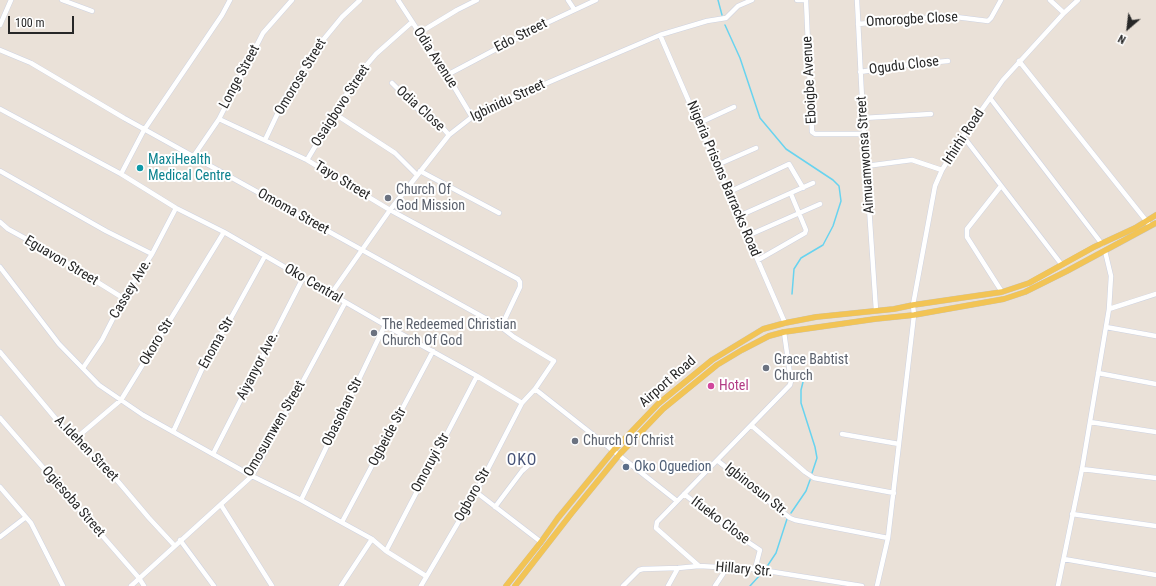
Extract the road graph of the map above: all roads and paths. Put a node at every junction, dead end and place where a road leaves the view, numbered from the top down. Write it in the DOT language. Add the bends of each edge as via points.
graph roads {
  1 [pos="11,0"];
  2 [pos="62,0"];
  3 [pos="230,0"];
  4 [pos="292,0"];
  5 [pos="360,0"];
  6 [pos="398,0"];
  7 [pos="477,0"];
  8 [pos="568,0"];
  9 [pos="596,0"];
  10 [pos="752,0"];
  11 [pos="797,0"];
  12 [pos="806,0"];
  13 [pos="857,0"];
  14 [pos="1001,0"];
  15 [pos="1050,0"];
  16 [pos="1078,0"];
  17 [pos="574,9"];
  18 [pos="92,11"];
  19 [pos="1064,13"];
  20 [pos="412,22"];
  21 [pos="858,24"];
  22 [pos="0,25"];
  23 [pos="419,33"];
  24 [pos="660,35"];
  25 [pos="0,50"];
  26 [pos="948,61"];
  27 [pos="1019,61"];
  28 [pos="860,72"];
  29 [pos="447,75"];
  30 [pos="392,82"];
  31 [pos="990,98"];
  32 [pos="734,107"];
  33 [pos="0,109"];
  34 [pos="335,114"];
  35 [pos="931,114"];
  36 [pos="472,116"];
  37 [pos="219,118"];
  38 [pos="863,118"];
  39 [pos="698,124"];
  40 [pos="144,130"];
  41 [pos="864,134"];
  42 [pos="449,135"];
  43 [pos="963,136"];
  44 [pos="265,140"];
  45 [pos="756,148"];
  46 [pos="193,157"];
  47 [pos="307,160"];
  48 [pos="717,166"];
  49 [pos="866,166"];
  50 [pos="0,170"];
  51 [pos="942,170"];
  52 [pos="419,173"];
  53 [pos="121,174"];
  54 [pos="813,184"];
  55 [pos="1002,186"];
  56 [pos="803,188"];
  57 [pos="729,192"];
  58 [pos="791,194"];
  59 [pos="820,204"];
  60 [pos="176,208"];
  61 [pos="390,210"];
  62 [pos="499,213"];
  63 [pos="799,213"];
  64 [pos="1156,215"];
  65 [pos="739,216"];
  66 [pos="1146,221"];
  67 [pos="0,222"];
  68 [pos="1153,224"];
  69 [pos="224,232"];
  70 [pos="747,236"];
  71 [pos="1102,244"];
  72 [pos="362,250"];
  73 [pos="1105,251"];
  74 [pos="152,254"];
  75 [pos="265,256"];
  76 [pos="758,260"];
  77 [pos="1062,265"];
  78 [pos="0,267"];
  79 [pos="303,278"];
  80 [pos="1002,292"];
  81 [pos="331,294"];
  82 [pos="1156,294"];
  83 [pos="123,298"];
  84 [pos="345,303"];
  85 [pos="913,305"];
  86 [pos="1109,309"];
  87 [pos="876,310"];
  88 [pos="914,315"];
  89 [pos="785,323"];
  90 [pos="385,325"];
  91 [pos="501,327"];
  92 [pos="1106,327"];
  93 [pos="784,332"];
  94 [pos="1156,336"];
  95 [pos="433,351"];
  96 [pos="0,352"];
  97 [pos="83,368"];
  98 [pos="1098,373"];
  99 [pos="477,376"];
  100 [pos="1156,384"];
  101 [pos="535,389"];
  102 [pos="121,400"];
  103 [pos="522,403"];
  104 [pos="0,418"];
  105 [pos="1090,422"];
  106 [pos="752,426"];
  107 [pos="173,432"];
  108 [pos="1156,432"];
  109 [pos="842,434"];
  110 [pos="75,439"];
  111 [pos="899,444"];
  112 [pos="613,451"];
  113 [pos="213,454"];
  114 [pos="619,455"];
  115 [pos="718,461"];
  116 [pos="531,463"];
  117 [pos="1082,469"];
  118 [pos="252,476"];
  119 [pos="1156,478"];
  120 [pos="0,487"];
  121 [pos="476,492"];
  122 [pos="894,493"];
  123 [pos="684,494"];
  124 [pos="301,500"];
  125 [pos="678,501"];
  126 [pos="221,505"];
  127 [pos="495,507"];
  128 [pos="1072,514"];
  129 [pos="26,517"];
  130 [pos="342,522"];
  131 [pos="1156,526"];
  132 [pos="0,537"];
  133 [pos="888,538"];
  134 [pos="372,539"];
  135 [pos="180,540"];
  136 [pos="541,542"];
  137 [pos="174,545"];
  138 [pos="386,551"];
  139 [pos="1064,559"];
  140 [pos="699,566"];
  141 [pos="678,568"];
  142 [pos="727,568"];
  143 [pos="755,569"];
  144 [pos="1156,575"];
  145 [pos="426,576"];
  146 [pos="140,578"];
  147 [pos="63,586"];
  148 [pos="131,586"];
  149 [pos="144,586"];
  150 [pos="214,586"];
  151 [pos="272,586"];
  152 [pos="341,586"];
  153 [pos="421,586"];
  154 [pos="506,586"];
  155 [pos="515,586"];
  156 [pos="623,586"];
  157 [pos="668,586"];
  158 [pos="715,586"];
  159 [pos="862,586"];
  160 [pos="877,586"];
  161 [pos="1058,586"];
  1 -- 22 [label="street"];
  2 -- 18 [label="street"];
  3 -- 40 [label="street"];
  4 -- 37 [label="street, Longe Street" via="263,33"];
  5 -- 44 [label="street, Omorose Street" via="314,50 284,100"];
  6 -- 20 [label="street, Odia Avenue"];
  7 -- 23 [label="street"];
  8 -- 17 [label="street"];
  9 -- 17 [label="street, Edo Street"];
  10 -- 24 [label="street, Igbinidu Street" via="738,6 726,18"];
  11 -- 12 [label="street"];
  12 -- 41 [label="street, Eboigbe Avenue" via="812,132"];
  13 -- 21 [label="street, Aimuamwonsa Street"];
  14 -- 21 [label="street, Omorogbe Close" via="988,21 948,16"];
  15 -- 19 [label="street"];
  16 -- 19 [label="street, Irhirhi Road"];
  17 -- 29 [label="street, Edo Street"];
  19 -- 27 [label="street, Irhirhi Road"];
  20 -- 23 [label="street, Odia Avenue"];
  20 -- 34 [label="street, Osaigbovo Street" via="376,54 358,75"];
  21 -- 28 [label="street, Aimuamwonsa Street"];
  23 -- 29 [label="street, Odia Avenue"];
  24 -- 36 [label="street, Igbinidu Street"];
  24 -- 39 [label="street, Nigeria Prisons Barracks Road"];
  25 -- 40 [label="street, Omoma Street" via="31,63"];
  26 -- 28 [label="street, Ogudu Close"];
  27 -- 31 [label="street, Irhirhi Road"];
  27 -- 66 [label="street"];
  28 -- 38 [label="street, Aimuamwonsa Street"];
  29 -- 36 [label="street, Odia Avenue"];
  30 -- 42 [label="street, Odia Close" via="422,113 433,117"];
  31 -- 43 [label="street, Irhirhi Road"];
  31 -- 71 [label="street"];
  32 -- 39 [label="street"];
  33 -- 53 [label="street, Oko Central"];
  34 -- 47 [label="street, Osaigbovo Street"];
  34 -- 52 [label="street" via="395,153"];
  35 -- 38 [label="street"];
  36 -- 42 [label="street, Igbinidu Street"];
  37 -- 44 [label="street, Tayo Street"];
  37 -- 46 [label="street, Longe Street"];
  38 -- 41 [label="street, Aimuamwonsa Street"];
  39 -- 48 [label="street, Nigeria Prisons Barracks Road"];
  40 -- 46 [label="street, Omoma Street"];
  40 -- 53 [label="street"];
  41 -- 49 [label="street, Aimuamwonsa Street"];
  42 -- 52 [label="street, Igbinidu Street"];
  43 -- 51 [label="street, Irhirhi Road"];
  43 -- 55 [label="street"];
  44 -- 47 [label="street, Tayo Street"];
  45 -- 48 [label="street"];
  46 -- 72 [label="street, Omoma Street"];
  47 -- 61 [label="street, Tayo Street"];
  48 -- 57 [label="street, Nigeria Prisons Barracks Road"];
  49 -- 51 [label="street" via="912,160"];
  49 -- 87 [label="street, Aimuamwonsa Street"];
  50 -- 74 [label="street" via="106,231"];
  51 -- 85 [label="street, Irhirhi Road" via="935,186"];
  52 -- 61 [label="street, Igbinidu Street"];
  52 -- 62 [label="street"];
  53 -- 60 [label="street, Oko Central"];
  54 -- 56 [label="street"];
  55 -- 77 [label="street"];
  55 -- 80 [label="street" via="967,229 968,237"];
  56 -- 57 [label="street" via="789,164"];
  56 -- 58 [label="street"];
  57 -- 65 [label="street, Nigeria Prisons Barracks Road"];
  58 -- 63 [label="street"];
  58 -- 65 [label="street"];
  59 -- 63 [label="street"];
  60 -- 69 [label="street, Oko Central"];
  60 -- 74 [label="street, Cassey Ave."];
  61 -- 72 [label="street, Igbinidu Street"];
  61 -- 91 [label="street, Tayo Street" via="518,279 520,287"];
  63 -- 70 [label="street"];
  63 -- 76 [label="street" via="805,233"];
  64 -- 66 [label="main road, Airport Road"];
  65 -- 70 [label="street, Nigeria Prisons Barracks Road"];
  66 -- 68 [label="street"];
  66 -- 71 [label="main road, Airport Road"];
  67 -- 83 [label="street, Eguavon Street"];
  68 -- 73 [label="main road, Airport Road"];
  69 -- 75 [label="street, Oko Central"];
  69 -- 102 [label="street, Okoro Str"];
  70 -- 76 [label="street, Nigeria Prisons Barracks Road"];
  71 -- 77 [label="main road, Airport Road"];
  72 -- 81 [label="street, Igbinidu Street"];
  72 -- 91 [label="street, Omoma Street"];
  73 -- 86 [label="street" via="1111,276"];
  73 -- 88 [label="main road, Airport Road" via="1025,292 1004,299"];
  74 -- 83 [label="street, Cassey Ave."];
  75 -- 79 [label="street, Oko Central"];
  75 -- 107 [label="street, Enoma Str" via="208,356"];
  76 -- 89 [label="street, Nigeria Prisons Barracks Road"];
  77 -- 80 [label="main road, Airport Road" via="1029,283"];
  78 -- 97 [label="street" via="59,344"];
  79 -- 81 [label="street, Oko Central"];
  79 -- 113 [label="street, Aiyanyor Ave."];
  80 -- 85 [label="main road, Airport Road"];
  81 -- 84 [label="street, Oko Central"];
  82 -- 86 [label="street"];
  83 -- 97 [label="street, Cassey Ave." via="102,340"];
  84 -- 90 [label="street, Oko Central"];
  84 -- 118 [label="street, Omosumwen Street"];
  85 -- 87 [label="main road, Airport Road"];
  85 -- 88 [label="street, Irhirhi Road"];
  86 -- 92 [label="street"];
  87 -- 89 [label="main road, Airport Road"];
  88 -- 93 [label="main road, Airport Road"];
  88 -- 111 [label="street, Irhirhi Road"];
  89 -- 112 [label="main road, Airport Road" via="762,329 712,360 658,404"];
  90 -- 95 [label="street, Oko Central"];
  90 -- 124 [label="street, Obasohan Str"];
  91 -- 101 [label="street, Omoma Street" via="554,360"];
  92 -- 94 [label="street"];
  92 -- 98 [label="street"];
  93 -- 106 [label="street" via="790,385"];
  93 -- 114 [label="main road, Airport Road" via="769,336 717,365 663,409"];
  95 -- 99 [label="street, Oko Central"];
  95 -- 130 [label="street, Ogbeide Str"];
  96 -- 110 [label="street, A.Idehen Street"];
  97 -- 102 [label="street" via="99,385"];
  98 -- 100 [label="street"];
  98 -- 105 [label="street"];
  99 -- 103 [label="street, Oko Central"];
  99 -- 138 [label="street, Omoruyi Str"];
  101 -- 103 [label="street"];
  101 -- 112 [label="street"];
  102 -- 107 [label="street"];
  102 -- 110 [label="street, Okoro Str"];
  103 -- 121 [label="street, Ogboro Str"];
  104 -- 146 [label="street, Ogiesoba Street"];
  105 -- 108 [label="street"];
  105 -- 117 [label="street"];
  106 -- 115 [label="street"];
  106 -- 122 [label="street" via="814,478"];
  107 -- 113 [label="street"];
  109 -- 111 [label="street"];
  110 -- 137 [label="street, A.Idehen Street" via="116,479"];
  111 -- 122 [label="street, Irhirhi Road"];
  112 -- 114 [label="street"];
  112 -- 136 [label="main road, Airport Road"];
  113 -- 118 [label="street"];
  114 -- 125 [label="street"];
  114 -- 155 [label="main road, Airport Road"];
  115 -- 123 [label="street"];
  115 -- 133 [label="street, Igbinosun Str." via="790,518"];
  116 -- 127 [label="street"];
  117 -- 119 [label="street"];
  117 -- 128 [label="street"];
  118 -- 124 [label="street"];
  118 -- 126 [label="street, Omosumwen Street"];
  120 -- 129 [label="street"];
  121 -- 127 [label="street"];
  121 -- 145 [label="street, Ogboro Str"];
  122 -- 133 [label="street, Irhirhi Road"];
  123 -- 125 [label="street"];
  123 -- 143 [label="street, Ifueko Close" via="760,550"];
  124 -- 130 [label="street"];
  125 -- 140 [label="street, Hillary Str." via="658,522 656,528"];
  126 -- 135 [label="street, Omosumwen Street"];
  126 -- 151 [label="street"];
  127 -- 136 [label="street"];
  128 -- 131 [label="street"];
  128 -- 139 [label="street"];
  129 -- 132 [label="street"];
  129 -- 147 [label="street"];
  130 -- 134 [label="street"];
  133 -- 160 [label="street, Irhirhi Road"];
  134 -- 138 [label="street"];
  134 -- 152 [label="street"];
  135 -- 137 [label="street, Omosumwen Street"];
  135 -- 150 [label="street"];
  136 -- 154 [label="main road, Airport Road"];
  137 -- 146 [label="street, Omosumwen Street"];
  138 -- 145 [label="street"];
  139 -- 144 [label="street"];
  139 -- 161 [label="street"];
  140 -- 141 [label="street"];
  140 -- 142 [label="street, Hillary Str."];
  141 -- 156 [label="street" via="639,570"];
  141 -- 157 [label="street"];
  142 -- 143 [label="street, Hillary Str."];
  142 -- 158 [label="street"];
  143 -- 159 [label="street, Hillary Str."];
  145 -- 153 [label="street, Ogboro Str"];
  146 -- 148 [label="street, Omosumwen Street"];
  146 -- 149 [label="street, Ogiesoba Street"];
}
